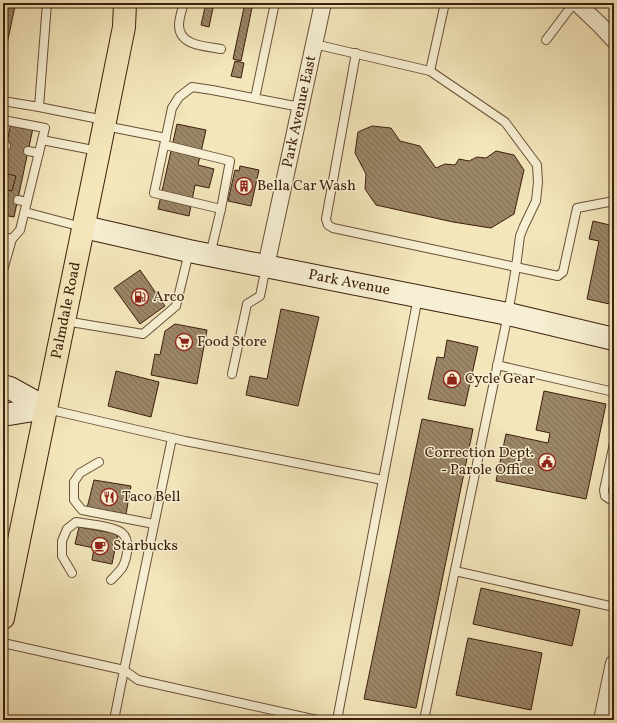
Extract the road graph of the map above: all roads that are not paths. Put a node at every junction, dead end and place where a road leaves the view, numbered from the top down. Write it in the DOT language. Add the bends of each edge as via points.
graph roads {
  1 [pos="47,3"];
  2 [pos="125,3"];
  3 [pos="130,3"];
  4 [pos="184,3"];
  5 [pos="275,3"];
  6 [pos="323,3"];
  7 [pos="445,3"];
  8 [pos="580,4"];
  9 [pos="124,26"];
  10 [pos="546,40"];
  11 [pos="614,40"];
  12 [pos="314,44"];
  13 [pos="221,49"];
  14 [pos="356,53"];
  15 [pos="430,71"];
  16 [pos="255,98"];
  17 [pos="3,101"];
  18 [pos="39,107"];
  19 [pos="300,107"];
  20 [pos="3,120"];
  21 [pos="105,123"];
  22 [pos="42,140"];
  23 [pos="166,141"];
  24 [pos="28,151"];
  25 [pos="99,151"];
  26 [pos="39,153"];
  27 [pos="18,200"];
  28 [pos="614,201"];
  29 [pos="27,202"];
  30 [pos="221,209"];
  31 [pos="25,212"];
  32 [pos="84,227"];
  33 [pos="3,237"];
  34 [pos="12,239"];
  35 [pos="189,251"];
  36 [pos="210,255"];
  37 [pos="266,266"];
  38 [pos="516,267"];
  39 [pos="3,270"];
  40 [pos="418,297"];
  41 [pos="508,314"];
  42 [pos="64,321"];
  43 [pos="614,339"];
  44 [pos="497,365"];
  45 [pos="232,374"];
  46 [pos="3,386"];
  47 [pos="614,392"];
  48 [pos="46,408"];
  49 [pos="3,415"];
  50 [pos="172,438"];
  51 [pos="614,443"];
  52 [pos="99,462"];
  53 [pos="383,480"];
  54 [pos="614,502"];
  55 [pos="154,524"];
  56 [pos="455,571"];
  57 [pos="72,573"];
  58 [pos="111,580"];
  59 [pos="614,607"];
  60 [pos="3,618"];
  61 [pos="3,643"];
  62 [pos="614,663"];
  63 [pos="124,670"];
  64 [pos="612,680"];
  65 [pos="114,720"];
  66 [pos="318,720"];
  67 [pos="337,720"];
  68 [pos="424,720"];
  69 [pos="602,720"];
  1 -- 18 [label="lane"];
  2 -- 9 [label="highway, Palmdale Road"];
  3 -- 9 [label="highway"];
  4 -- 13 [label="lane" via="179,23 184,38 191,43"];
  5 -- 16 [label="lane"];
  6 -- 12 [label="street, Park Avenue East"];
  7 -- 15 [label="lane"];
  8 -- 10 [label="lane"];
  8 -- 11 [label="street"];
  9 -- 21 [label="highway, Palmdale Road"];
  12 -- 14 [label="lane"];
  12 -- 19 [label="street, Park Avenue East"];
  14 -- 15 [label="lane"];
  14 -- 38 [label="lane" via="326,220 328,225"];
  15 -- 38 [label="lane" via="505,122 537,165 536,201 520,236"];
  16 -- 19 [label="lane"];
  16 -- 23 [label="lane" via="192,87 179,97 172,108"];
  17 -- 18 [label="lane"];
  18 -- 21 [label="lane"];
  19 -- 37 [label="street, Park Avenue East"];
  20 -- 22 [label="lane" via="45,128"];
  21 -- 23 [label="lane"];
  21 -- 25 [label="highway, Palmdale Road"];
  22 -- 25 [label="lane"];
  22 -- 26 [label="lane"];
  23 -- 30 [label="lane" via="230,161"];
  23 -- 30 [label="lane" via="154,193"];
  24 -- 26 [label="lane"];
  25 -- 32 [label="highway, Palmdale Road"];
  26 -- 29 [label="lane"];
  27 -- 29 [label="lane"];
  28 -- 38 [label="lane" via="576,208 561,274 558,276"];
  29 -- 31 [label="lane"];
  30 -- 36 [label="lane"];
  31 -- 32 [label="lane"];
  31 -- 34 [label="lane" via="20,230"];
  32 -- 35 [label="street, Park Avenue"];
  32 -- 42 [label="highway, Palmdale Road"];
  33 -- 34 [label="lane"];
  34 -- 39 [label="lane"];
  35 -- 36 [label="street, Park Avenue"];
  35 -- 42 [label="lane" via="176,306 143,334"];
  36 -- 37 [label="street, Park Avenue"];
  37 -- 40 [label="street, Park Avenue"];
  37 -- 45 [label="lane" via="260,296 247,304"];
  38 -- 41 [label="lane"];
  40 -- 41 [label="street, Park Avenue"];
  40 -- 53 [label="lane"];
  41 -- 43 [label="street, Park Avenue"];
  41 -- 44 [label="lane"];
  42 -- 48 [label="highway, Palmdale Road"];
  44 -- 47 [label="lane"];
  44 -- 56 [label="lane"];
  46 -- 48 [label="street"];
  48 -- 49 [label="street"];
  48 -- 50 [label="lane"];
  48 -- 60 [label="highway, Palmdale Road"];
  50 -- 53 [label="lane"];
  50 -- 55 [label="lane"];
  51 -- 54 [label="lane" via="604,490 605,496"];
  52 -- 55 [label="lane" via="80,473 74,482 74,500 82,510"];
  53 -- 67 [label="lane"];
  55 -- 63 [label="lane"];
  56 -- 59 [label="lane"];
  56 -- 68 [label="lane"];
  57 -- 58 [label="lane" via="62,556 62,541 67,529 76,522 123,533 128,542 126,558 122,569"];
  61 -- 63 [label="lane"];
  62 -- 64 [label="street"];
  63 -- 65 [label="lane"];
  63 -- 66 [label="lane" via="138,680"];
  64 -- 69 [label="street"];
}
